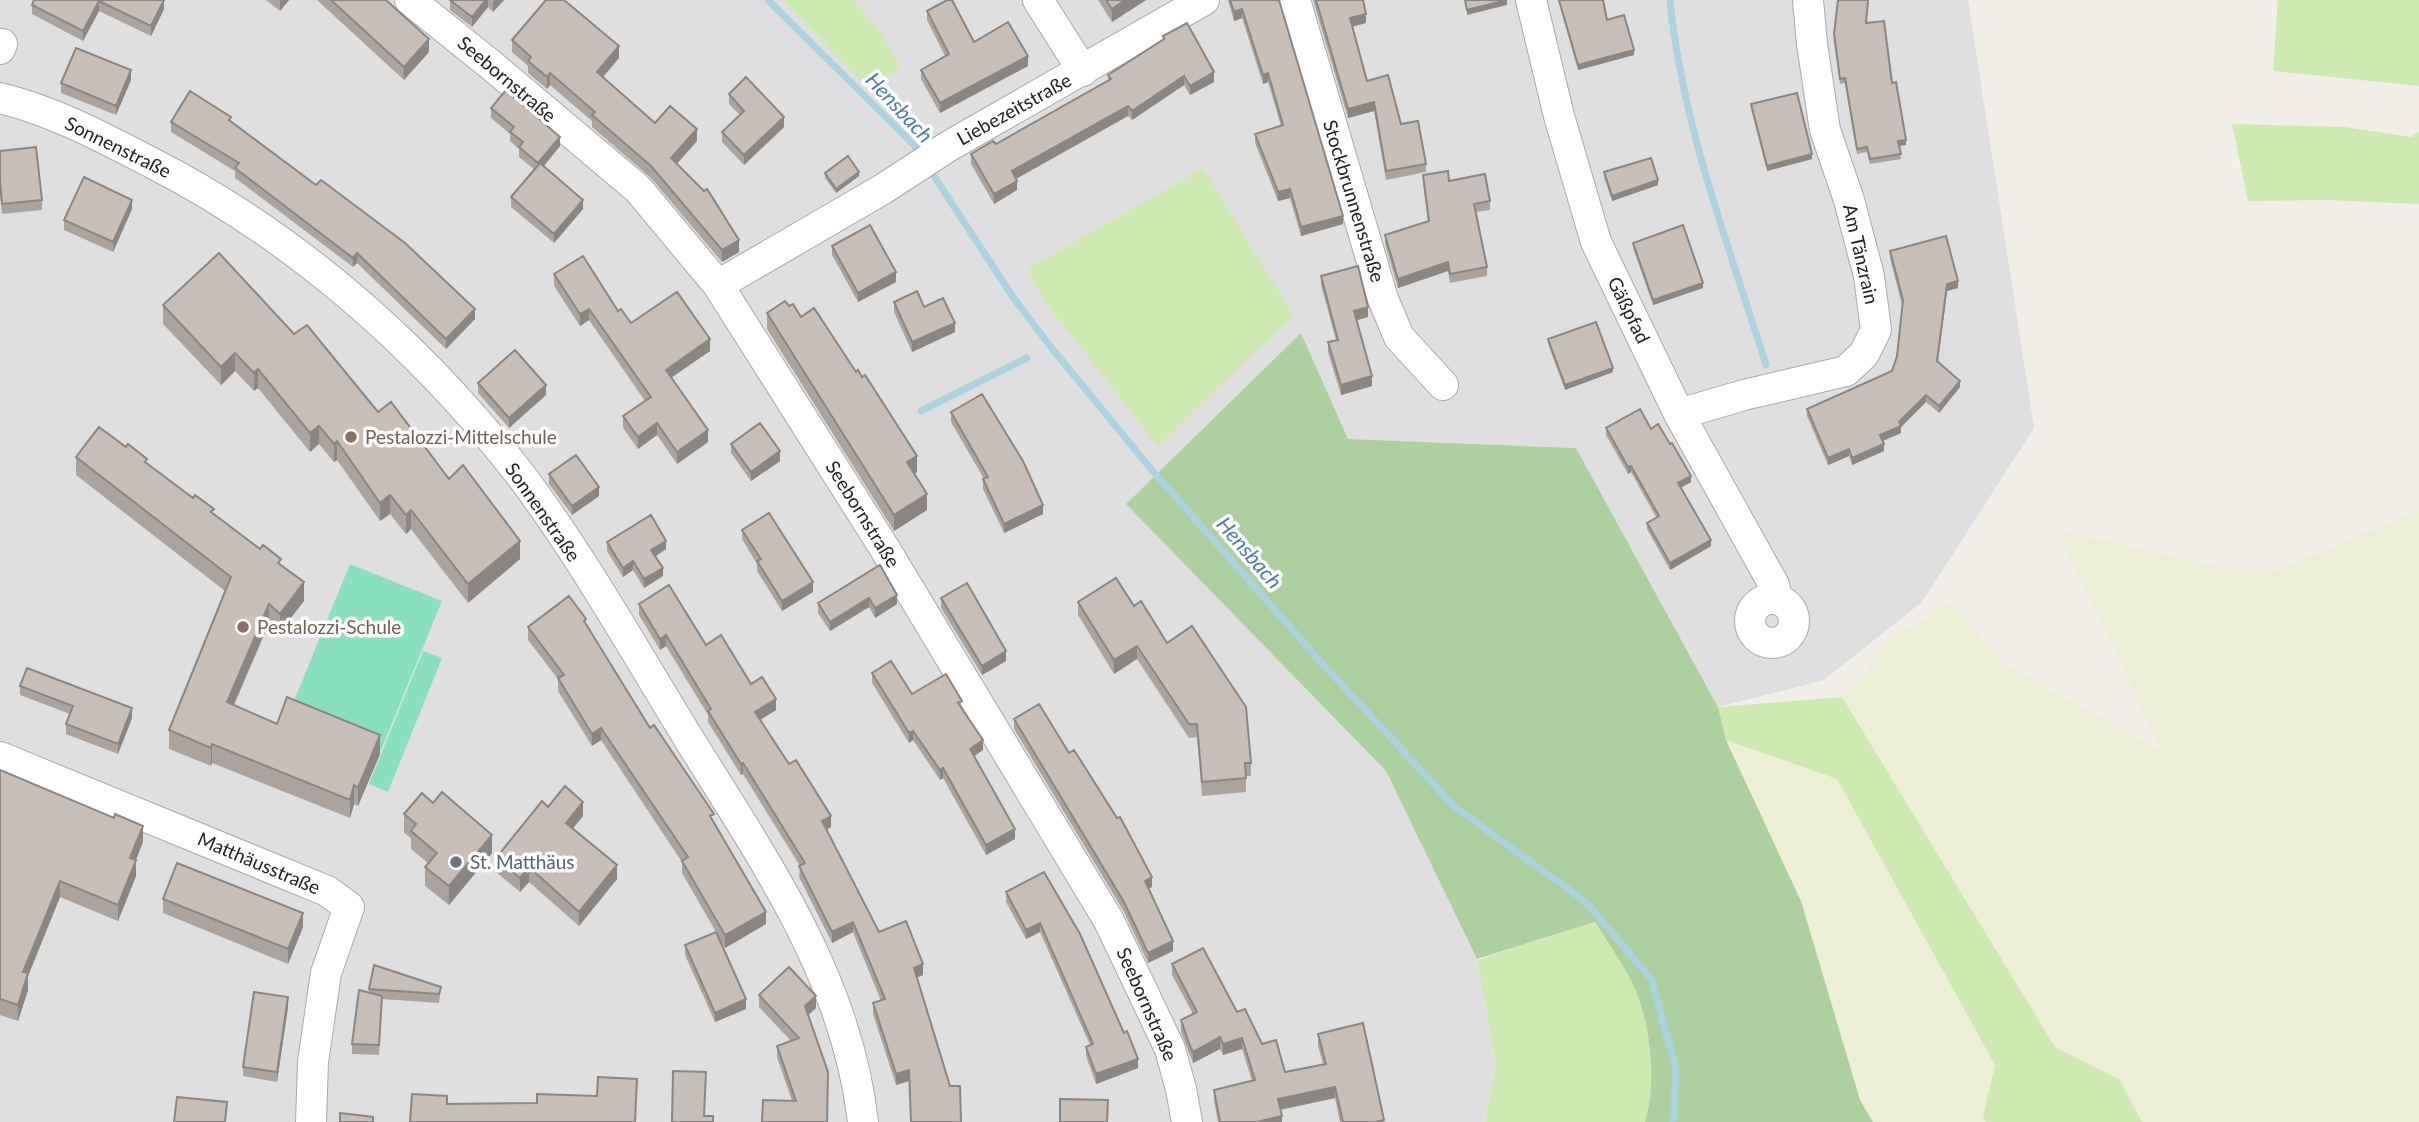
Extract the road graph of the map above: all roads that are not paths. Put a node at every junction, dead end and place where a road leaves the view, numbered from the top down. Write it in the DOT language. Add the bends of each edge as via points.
graph roads {
  1 [pos="410,0"];
  2 [pos="1038,0"];
  3 [pos="1204,0"];
  4 [pos="1296,0"];
  5 [pos="1531,0"];
  6 [pos="1808,0"];
  7 [pos="1083,71"];
  8 [pos="0,98"];
  9 [pos="718,285"];
  10 [pos="1443,385"];
  11 [pos="1679,414"];
  12 [pos="1779,600"];
  13 [pos="0,757"];
  14 [pos="311,1122"];
  15 [pos="863,1122"];
  16 [pos="1187,1122"];
  1 -- 9 [label="street, Seebornstraße" via="638,190"];
  2 -- 7 [label="street"];
  3 -- 7 [label="street, Liebezeitstraße"];
  4 -- 10 [label="street, Stockbrunnenstraße" via="1383,299 1399,337"];
  5 -- 11 [label="street, Gäßpfad" via="1596,242"];
  6 -- 11 [label="street, Am Tänzrain" via="1825,130 1869,276 1876,330 1864,354 1846,371"];
  7 -- 9 [label="street, Liebezeitstraße"];
  8 -- 15 [label="street, Sonnenstraße" via="88,130 201,188 266,231 393,335 519,473 575,555 785,894 844,1027"];
  9 -- 16 [label="street, Seebornstraße" via="885,549 1109,922 1170,1049"];
  11 -- 12 [label="street, Gäßpfad"];
  13 -- 14 [label="street, Matthäusstraße" via="327,891 349,907 326,973 313,1062"];
}
